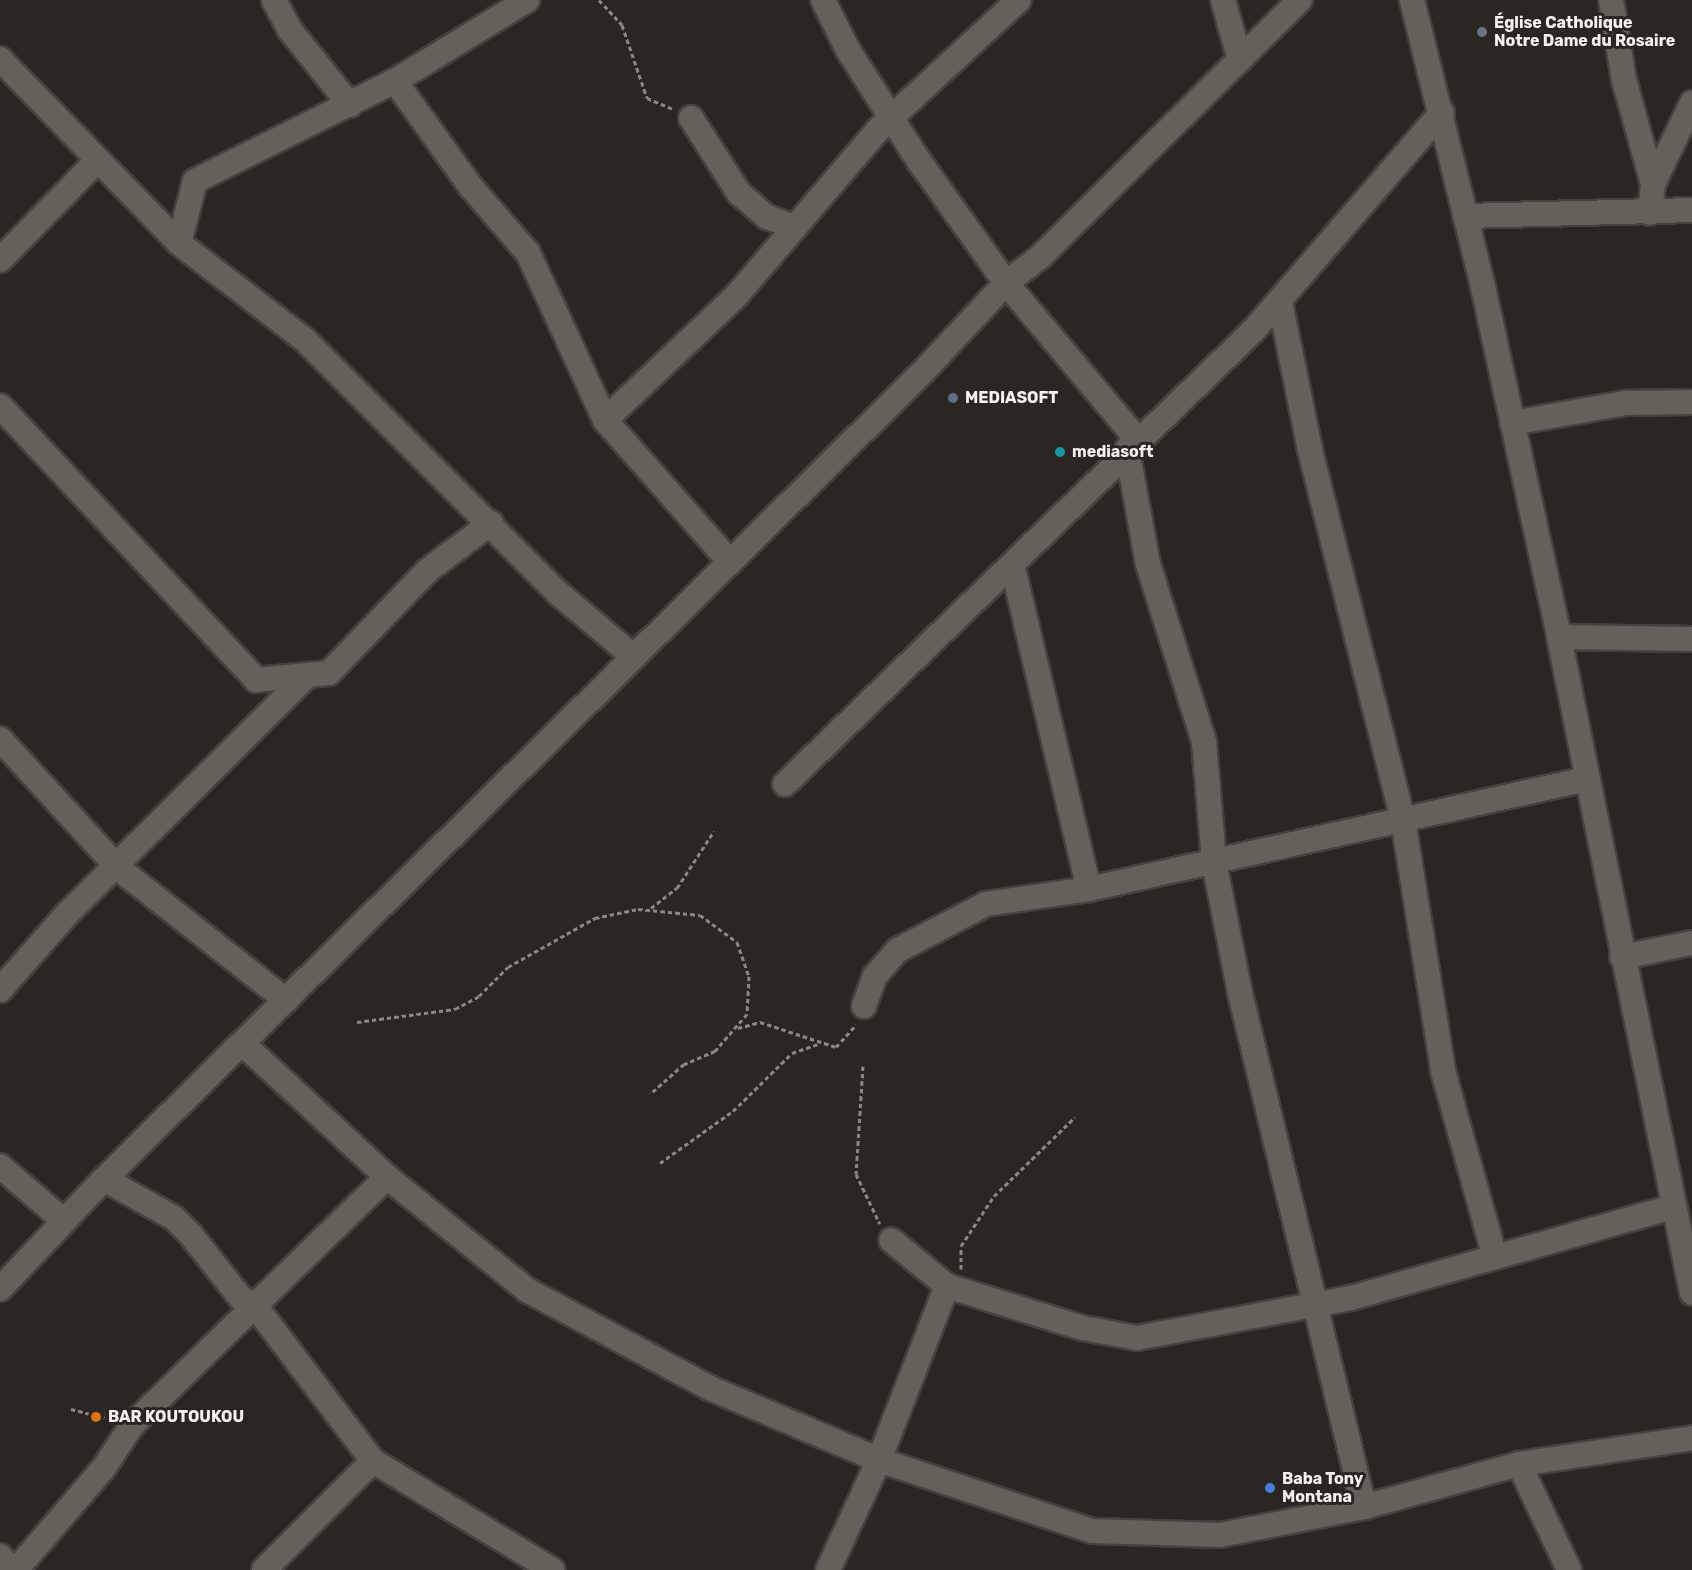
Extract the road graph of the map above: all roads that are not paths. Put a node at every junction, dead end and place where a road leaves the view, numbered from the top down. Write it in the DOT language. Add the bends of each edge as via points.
graph roads {
  1 [pos="274,0"];
  2 [pos="527,0"];
  3 [pos="823,0"];
  4 [pos="1019,0"];
  5 [pos="1223,0"];
  6 [pos="1300,0"];
  7 [pos="1412,0"];
  8 [pos="1611,0"];
  9 [pos="0,59"];
  10 [pos="1240,60"];
  11 [pos="395,81"];
  12 [pos="1692,103"];
  13 [pos="350,105"];
  14 [pos="1442,111"];
  15 [pos="691,118"];
  16 [pos="891,118"];
  17 [pos="98,160"];
  18 [pos="1653,184"];
  19 [pos="1692,210"];
  20 [pos="1650,213"];
  21 [pos="1465,216"];
  22 [pos="792,226"];
  23 [pos="179,243"];
  24 [pos="0,260"];
  25 [pos="1006,283"];
  26 [pos="1280,302"];
  27 [pos="1692,402"];
  28 [pos="0,406"];
  29 [pos="605,420"];
  30 [pos="1512,423"];
  31 [pos="1132,444"];
  32 [pos="491,523"];
  33 [pos="730,562"];
  34 [pos="1013,568"];
  35 [pos="1559,637"];
  36 [pos="1692,639"];
  37 [pos="634,657"];
  38 [pos="306,678"];
  39 [pos="0,739"];
  40 [pos="1587,779"];
  41 [pos="785,784"];
  42 [pos="1403,820"];
  43 [pos="1214,862"];
  44 [pos="118,868"];
  45 [pos="1089,889"];
  46 [pos="1692,943"];
  47 [pos="1622,957"];
  48 [pos="0,990"];
  49 [pos="286,1000"];
  50 [pos="864,1006"];
  51 [pos="243,1043"];
  52 [pos="0,1166"];
  53 [pos="387,1178"];
  54 [pos="104,1179"];
  55 [pos="1672,1207"];
  56 [pos="64,1221"];
  57 [pos="891,1240"];
  58 [pos="1495,1257"];
  59 [pos="954,1279"];
  60 [pos="0,1289"];
  61 [pos="1692,1293"];
  62 [pos="1317,1305"];
  63 [pos="256,1308"];
  64 [pos="1692,1438"];
  65 [pos="879,1460"];
  66 [pos="373,1461"];
  67 [pos="1519,1464"];
  68 [pos="1364,1507"];
  69 [pos="0,1556"];
  70 [pos="14,1570"];
  71 [pos="264,1570"];
  72 [pos="552,1570"];
  73 [pos="828,1570"];
  74 [pos="1569,1570"];
  1 -- 13 [label="street" via="290,30"];
  2 -- 11 [label="street"];
  3 -- 16 [label="street"];
  4 -- 16 [label="street"];
  5 -- 10 [label="street"];
  6 -- 10 [label="street"];
  7 -- 14 [label="street"];
  8 -- 18 [label="street" via="1624,80"];
  9 -- 17 [label="street"];
  10 -- 25 [label="street" via="1041,256"];
  11 -- 13 [label="street"];
  11 -- 29 [label="street" via="471,187 528,253"];
  12 -- 18 [label="street"];
  13 -- 23 [label="street" via="195,181"];
  14 -- 21 [label="street"];
  14 -- 26 [label="street"];
  15 -- 22 [label="street" via="739,193 767,216"];
  16 -- 22 [label="street"];
  16 -- 25 [label="street"];
  17 -- 23 [label="street"];
  17 -- 24 [label="street"];
  18 -- 20 [label="street"];
  19 -- 20 [label="street"];
  20 -- 21 [label="street"];
  21 -- 30 [label="street"];
  22 -- 29 [label="street" via="737,295"];
  23 -- 32 [label="street" via="305,340 432,471"];
  25 -- 31 [label="street"];
  25 -- 33 [label="street"];
  26 -- 31 [label="street"];
  26 -- 42 [label="street" via="1315,469"];
  27 -- 30 [label="street" via="1626,403"];
  28 -- 38 [label="street" via="256,680"];
  29 -- 33 [label="street"];
  30 -- 35 [label="street"];
  31 -- 34 [label="street"];
  31 -- 43 [label="street" via="1148,564 1204,742"];
  32 -- 37 [label="street" via="558,593"];
  32 -- 38 [label="street" via="427,571 329,673"];
  33 -- 37 [label="street"];
  34 -- 41 [label="street"];
  34 -- 45 [label="street"];
  35 -- 36 [label="street"];
  35 -- 40 [label="street"];
  37 -- 49 [label="street"];
  38 -- 44 [label="street"];
  39 -- 44 [label="street"];
  40 -- 42 [label="street"];
  40 -- 47 [label="street"];
  42 -- 43 [label="street"];
  42 -- 58 [label="street" via="1438,1048"];
  43 -- 45 [label="street"];
  43 -- 62 [label="street" via="1240,993"];
  44 -- 48 [label="street" via="67,914"];
  44 -- 49 [label="street"];
  45 -- 50 [label="street" via="986,904 937,926 885,962"];
  46 -- 47 [label="street"];
  47 -- 55 [label="street"];
  49 -- 51 [label="street"];
  51 -- 53 [label="street"];
  51 -- 54 [label="street"];
  52 -- 56 [label="street"];
  53 -- 63 [label="street"];
  53 -- 65 [label="street" via="527,1290 583,1324 712,1389"];
  54 -- 56 [label="street"];
  54 -- 63 [label="street" via="174,1218 240,1297"];
  55 -- 58 [label="street"];
  55 -- 61 [label="street"];
  56 -- 60 [label="street"];
  57 -- 59 [label="street"];
  58 -- 62 [label="street"];
  59 -- 62 [label="street" via="1083,1328 1137,1338"];
  59 -- 65 [label="street"];
  62 -- 68 [label="street"];
  63 -- 66 [label="street"];
  63 -- 70 [label="street" via="132,1425 103,1469"];
  64 -- 67 [label="street"];
  65 -- 68 [label="street" via="1093,1531 1220,1534"];
  65 -- 73 [label="street"];
  66 -- 71 [label="street"];
  66 -- 72 [label="street"];
  67 -- 68 [label="street"];
  67 -- 74 [label="street"];
  69 -- 70 [label="street"];
}
